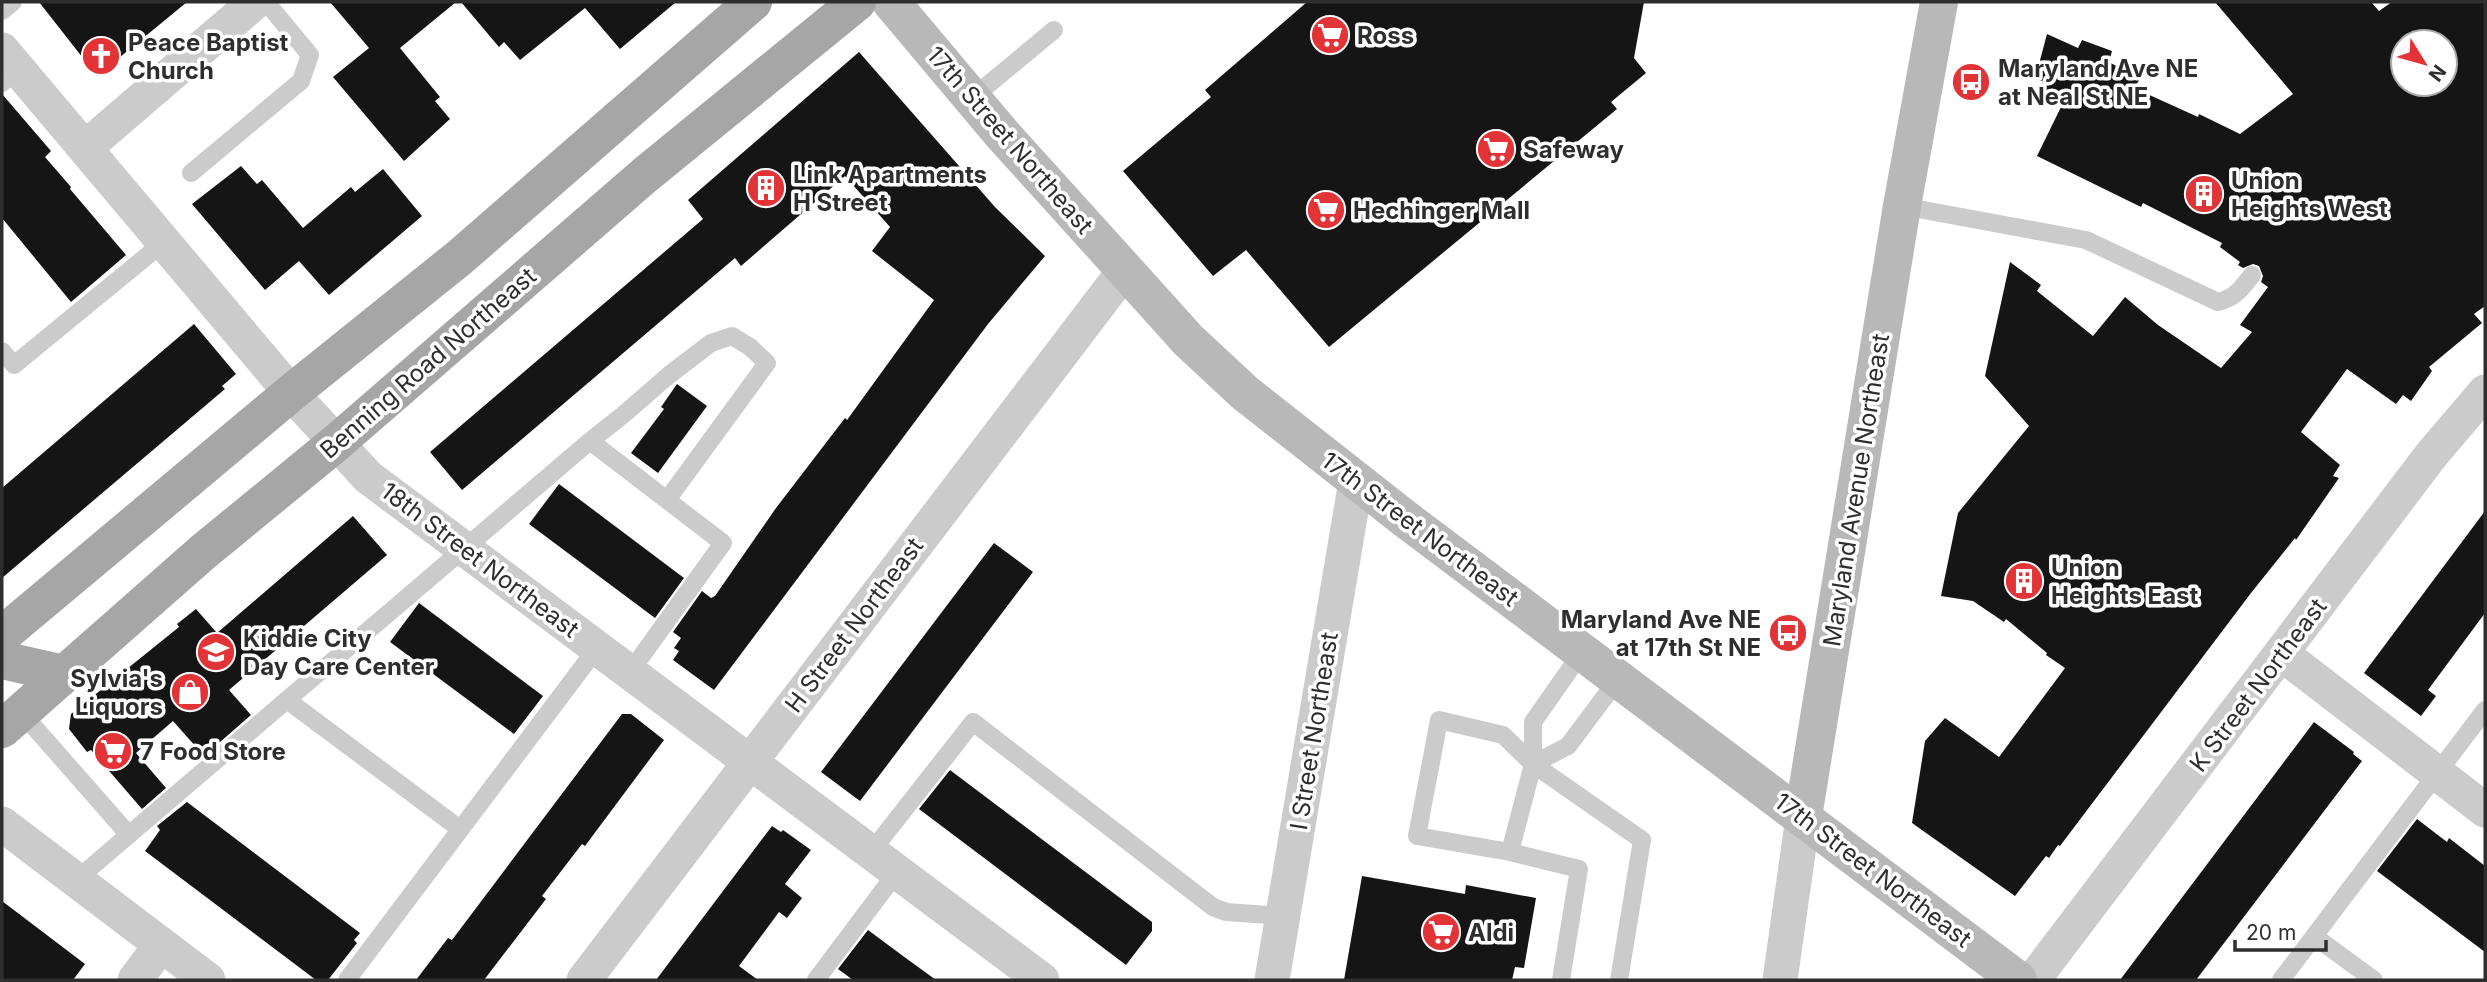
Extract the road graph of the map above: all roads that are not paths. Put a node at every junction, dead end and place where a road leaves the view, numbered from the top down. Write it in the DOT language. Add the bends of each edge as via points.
graph roads {
  1 [pos="13,2"];
  2 [pos="255,2"];
  3 [pos="266,2"];
  4 [pos="753,2"];
  5 [pos="857,2"];
  6 [pos="891,2"];
  7 [pos="1938,2"];
  8 [pos="2,11"];
  9 [pos="1054,30"];
  10 [pos="7,67"];
  11 [pos="972,98"];
  12 [pos="85,148"];
  13 [pos="191,173"];
  14 [pos="1902,206"];
  15 [pos="164,242"];
  16 [pos="1125,270"];
  17 [pos="2252,275"];
  18 [pos="2,351"];
  19 [pos="8,370"];
  20 [pos="2485,392"];
  21 [pos="291,393"];
  22 [pos="590,441"];
  23 [pos="336,443"];
  24 [pos="1356,481"];
  25 [pos="667,500"];
  26 [pos="464,548"];
  27 [pos="2,635"];
  28 [pos="597,648"];
  29 [pos="1582,652"];
  30 [pos="2282,654"];
  31 [pos="2,660"];
  32 [pos="630,672"];
  33 [pos="64,674"];
  34 [pos="1618,679"];
  35 [pos="287,700"];
  36 [pos="2485,710"];
  37 [pos="12,720"];
  38 [pos="750,762"];
  39 [pos="1533,764"];
  40 [pos="2437,774"];
  41 [pos="2485,810"];
  42 [pos="1803,817"];
  43 [pos="2,824"];
  44 [pos="460,830"];
  45 [pos="129,835"];
  46 [pos="1510,852"];
  47 [pos="884,862"];
  48 [pos="76,880"];
  49 [pos="1283,916"];
  50 [pos="2314,936"];
  51 [pos="162,945"];
  52 [pos="1020,974"];
  53 [pos="135,980"];
  54 [pos="208,980"];
  55 [pos="346,980"];
  56 [pos="584,980"];
  57 [pos="816,980"];
  58 [pos="1272,980"];
  59 [pos="1561,980"];
  60 [pos="1619,980"];
  61 [pos="1780,980"];
  62 [pos="2018,980"];
  63 [pos="2033,980"];
  64 [pos="2281,980"];
  65 [pos="2374,980"];
  1 -- 8 [label="lane"];
  2 -- 12 [label="street"];
  3 -- 13 [label="lane" via="310,55 301,81"];
  4 -- 21 [label="main road" via="459,258"];
  5 -- 23 [label="main road, Benning Road Northeast" via="645,175"];
  6 -- 11 [label="main road, 17th Street Northeast"];
  7 -- 14 [label="main road, Maryland Avenue Northeast"];
  9 -- 11 [label="lane"];
  10 -- 12 [label="street, 18th Street Northeast"];
  11 -- 16 [label="main road, 17th Street Northeast"];
  12 -- 15 [label="street, 18th Street Northeast"];
  14 -- 17 [label="lane" via="2086,240 2218,302 2239,292"];
  14 -- 42 [label="main road, Maryland Avenue Northeast"];
  15 -- 19 [label="lane"];
  15 -- 21 [label="street, 18th Street Northeast"];
  16 -- 24 [label="main road, 17th Street Northeast" via="1235,384"];
  16 -- 38 [label="street, H Street Northeast"];
  18 -- 19 [label="lane"];
  20 -- 30 [label="street, K Street Northeast" via="2432,454"];
  21 -- 23 [label="street, 18th Street Northeast"];
  21 -- 27 [label="main road"];
  22 -- 25 [label="lane"];
  22 -- 25 [label="lane" via="711,343 733,336 750,347 767,363"];
  22 -- 26 [label="lane"];
  23 -- 26 [label="street, 18th Street Northeast" via="368,477"];
  23 -- 33 [label="main road, Benning Road Northeast"];
  24 -- 29 [label="main road, 17th Street Northeast"];
  24 -- 49 [label="street, I Street Northeast"];
  25 -- 32 [label="lane" via="723,543"];
  26 -- 28 [label="street, 18th Street Northeast"];
  26 -- 35 [label="lane"];
  28 -- 32 [label="street, 18th Street Northeast"];
  28 -- 44 [label="lane"];
  29 -- 34 [label="main road, 17th Street Northeast"];
  29 -- 39 [label="lane" via="1533,722"];
  30 -- 40 [label="street"];
  30 -- 63 [label="street, K Street Northeast"];
  31 -- 33 [label="main road"];
  32 -- 38 [label="street, 18th Street Northeast"];
  33 -- 37 [label="main road, Benning Road Northeast"];
  34 -- 39 [label="lane" via="1567,746"];
  34 -- 42 [label="main road, 17th Street Northeast"];
  35 -- 44 [label="lane"];
  35 -- 45 [label="lane"];
  36 -- 40 [label="lane"];
  37 -- 45 [label="lane"];
  38 -- 47 [label="street, 18th Street Northeast"];
  38 -- 56 [label="street, H Street Northeast"];
  39 -- 46 [label="lane"];
  39 -- 46 [label="lane" via="1503,735 1439,720 1417,835"];
  39 -- 60 [label="lane" via="1643,840"];
  40 -- 41 [label="street"];
  40 -- 50 [label="lane"];
  42 -- 61 [label="street, Maryland Avenue Northeast"];
  42 -- 62 [label="main road, 17th Street Northeast"];
  43 -- 48 [label="street"];
  44 -- 55 [label="lane"];
  45 -- 48 [label="lane"];
  46 -- 59 [label="lane" via="1579,869"];
  47 -- 49 [label="lane" via="973,722 1213,906 1226,912"];
  47 -- 52 [label="street, 18th Street Northeast"];
  47 -- 57 [label="lane"];
  48 -- 51 [label="street"];
  49 -- 58 [label="street, I Street Northeast"];
  50 -- 64 [label="lane"];
  50 -- 65 [label="lane"];
  51 -- 53 [label="street"];
  51 -- 54 [label="street"];
}
